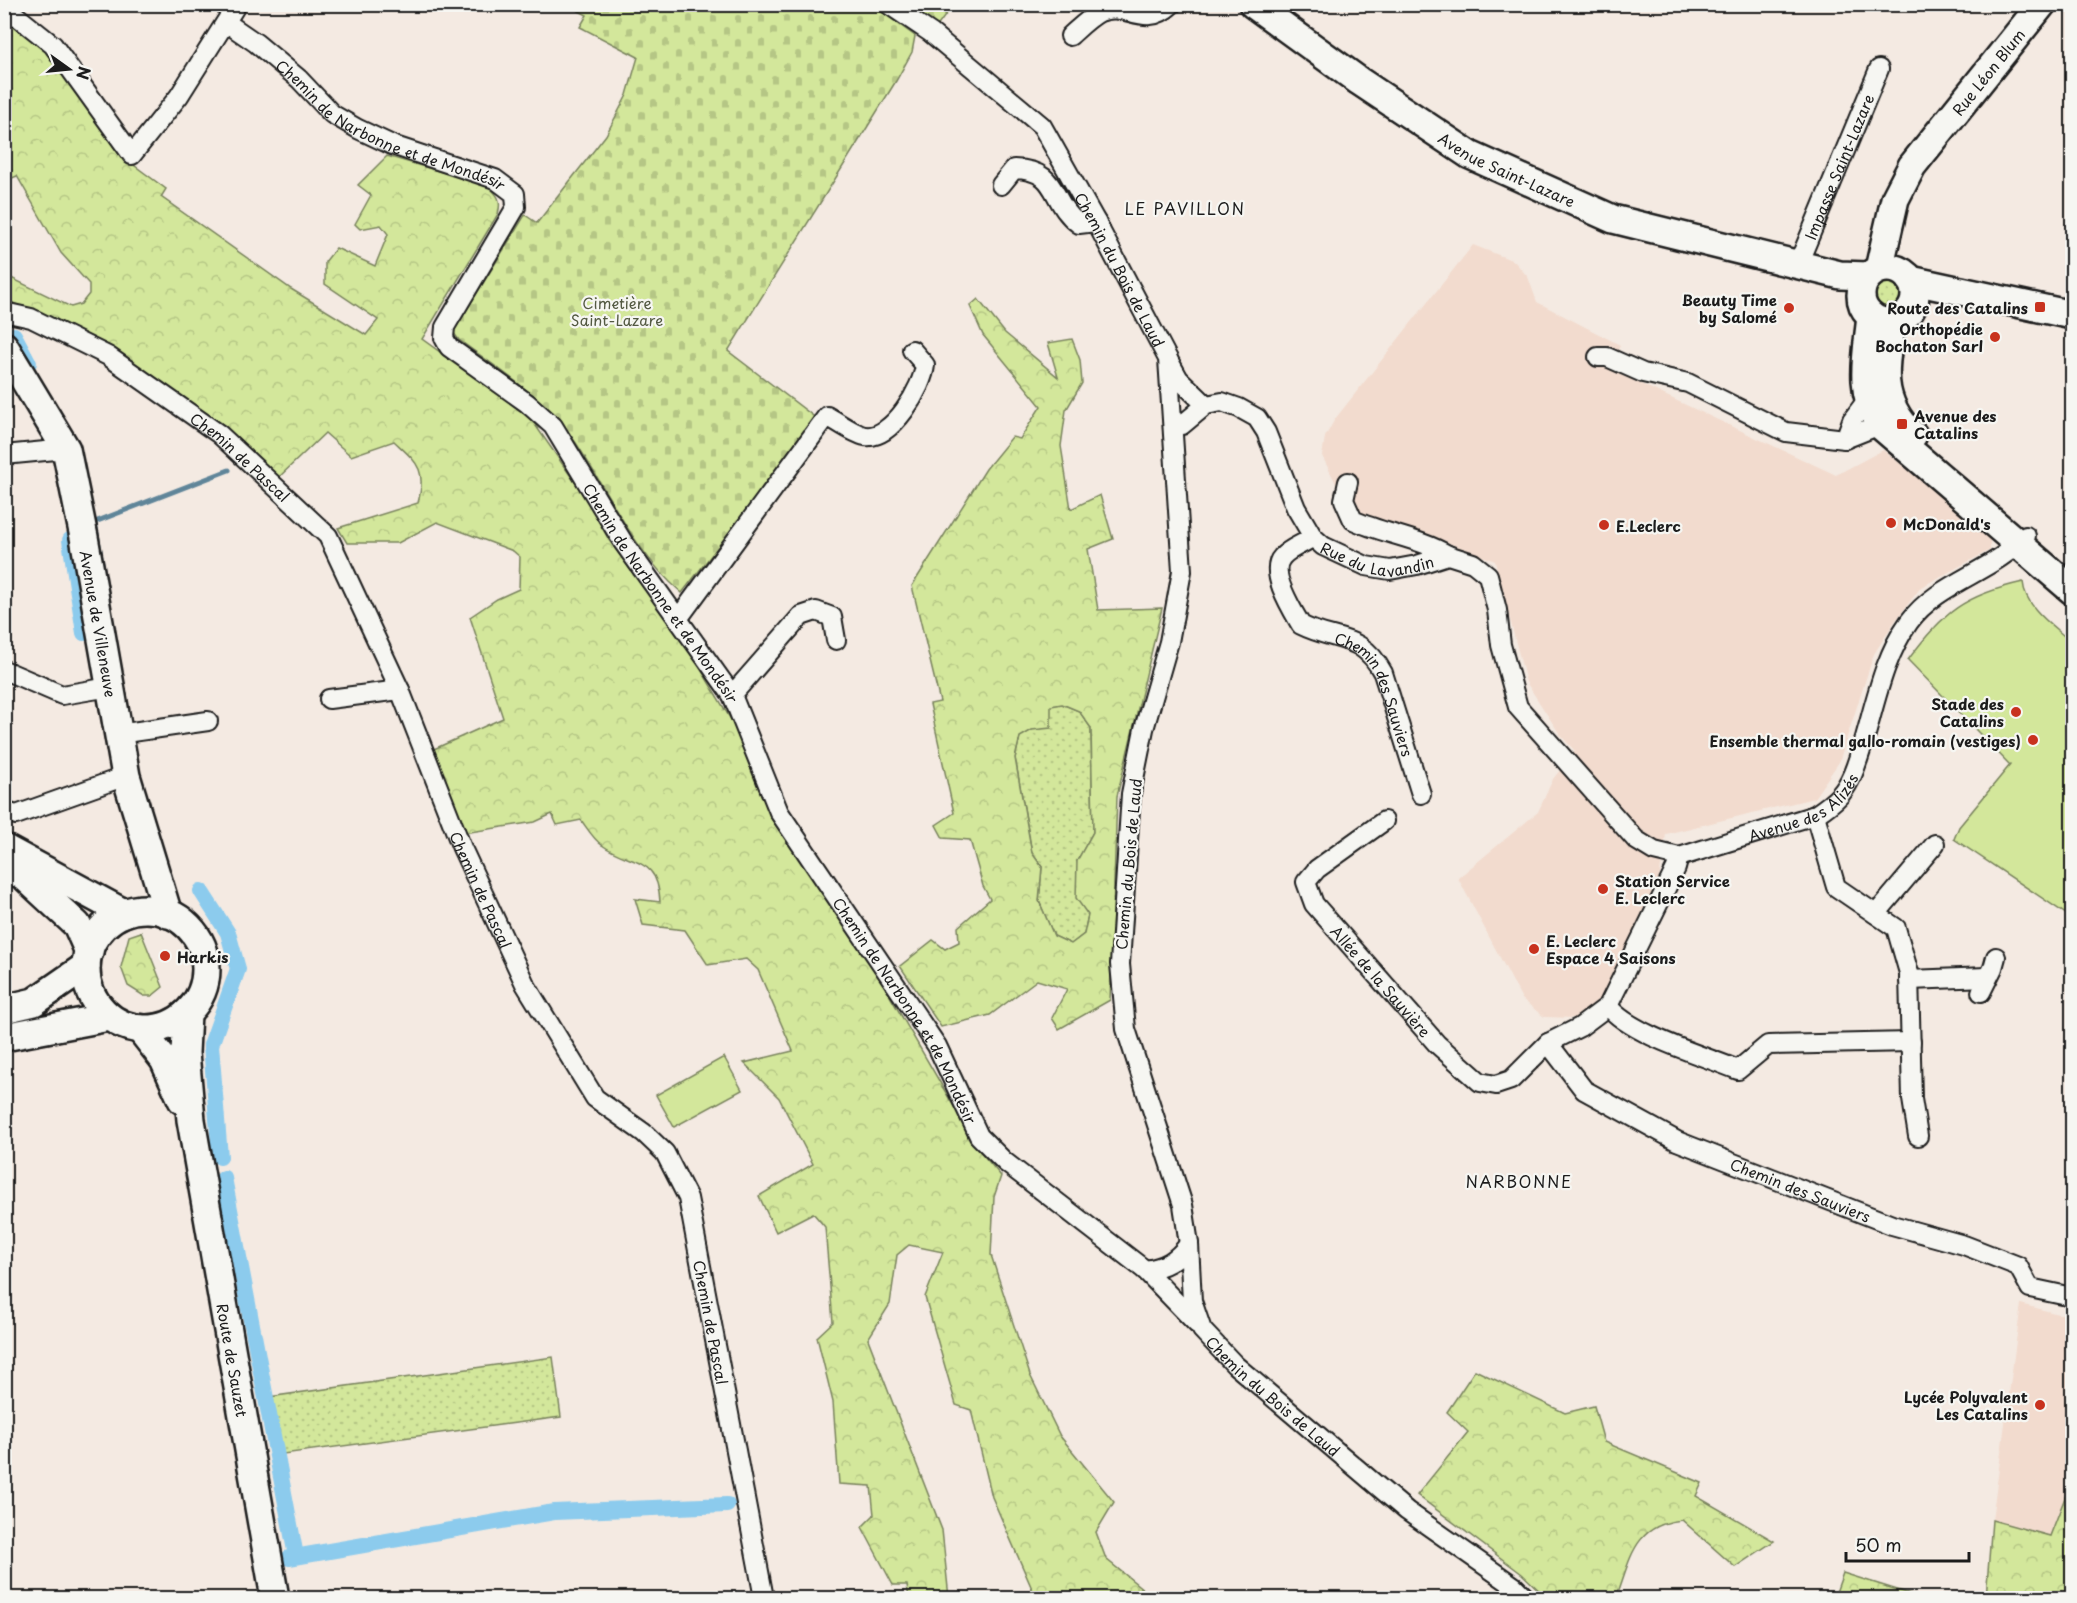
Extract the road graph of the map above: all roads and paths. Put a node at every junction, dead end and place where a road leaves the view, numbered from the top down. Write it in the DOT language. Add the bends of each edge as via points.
graph roads {
  1 [pos="237,4"];
  2 [pos="888,4"];
  3 [pos="1172,4"];
  4 [pos="1253,4"];
  5 [pos="2042,4"];
  6 [pos="4,6"];
  7 [pos="226,22"];
  8 [pos="1070,36"];
  9 [pos="1879,69"];
  10 [pos="1001,185"];
  11 [pos="1096,222"];
  12 [pos="1795,263"];
  13 [pos="1886,292"];
  14 [pos="4,312"];
  15 [pos="2073,315"];
  16 [pos="2073,329"];
  17 [pos="4,346"];
  18 [pos="912,350"];
  19 [pos="1598,357"];
  20 [pos="1168,359"];
  21 [pos="1877,399"];
  22 [pos="1206,405"];
  23 [pos="1880,425"];
  24 [pos="1173,426"];
  25 [pos="1845,439"];
  26 [pos="66,449"];
  27 [pos="4,455"];
  28 [pos="1348,482"];
  29 [pos="1313,537"];
  30 [pos="2022,540"];
  31 [pos="1448,555"];
  32 [pos="2073,578"];
  33 [pos="2073,590"];
  34 [pos="678,619"];
  35 [pos="836,640"];
  36 [pos="4,670"];
  37 [pos="110,687"];
  38 [pos="400,690"];
  39 [pos="732,695"];
  40 [pos="329,699"];
  41 [pos="208,721"];
  42 [pos="118,734"];
  43 [pos="126,776"];
  44 [pos="1421,794"];
  45 [pos="4,811"];
  46 [pos="1815,815"];
  47 [pos="1384,821"];
  48 [pos="1935,844"];
  49 [pos="4,848"];
  50 [pos="1679,857"];
  51 [pos="4,867"];
  52 [pos="124,913"];
  53 [pos="168,914"];
  54 [pos="1876,914"];
  55 [pos="1996,957"];
  56 [pos="87,959"];
  57 [pos="1909,980"];
  58 [pos="1608,1006"];
  59 [pos="4,1009"];
  60 [pos="187,1013"];
  61 [pos="109,1017"];
  62 [pos="140,1029"];
  63 [pos="4,1037"];
  64 [pos="1911,1042"];
  65 [pos="1548,1043"];
  66 [pos="191,1120"];
  67 [pos="1918,1136"];
  68 [pos="1189,1244"];
  69 [pos="1145,1270"];
  70 [pos="2073,1297"];
  71 [pos="1202,1330"];
  72 [pos="274,1599"];
  73 [pos="764,1599"];
  74 [pos="1526,1599"];
  1 -- 7 [label="street"];
  2 -- 11 [label="street, Chemin du Bois de Laud" via="931,33 1041,126"];
  3 -- 8 [label="street" via="1159,15 1100,12"];
  4 -- 12 [label="main road, Avenue Saint-Lazare" via="1470,155 1613,219"];
  5 -- 13 [label="main road, Rue Léon Blum" via="1934,139 1902,229"];
  6 -- 7 [label="street" via="53,45 132,155 179,96"];
  7 -- 34 [label="street, Chemin de Narbonne et de Mondésir" via="299,79 332,114 392,145 495,179 515,194 516,207 445,327 444,338 449,347 553,426 623,542"];
  9 -- 12 [label="street, Impasse Saint-Lazare"];
  10 -- 11 [label="street" via="1014,169 1033,169 1053,186 1065,213 1079,224"];
  11 -- 20 [label="street, Chemin du Bois de Laud"];
  12 -- 13 [label="main road, Avenue Saint-Lazare"];
  13 -- 15 [label="main road, Avenue Saint-Lazare"];
  13 -- 16 [label="main road, Avenue Saint-Lazare"];
  13 -- 21 [label="main road" via="1888,349"];
  14 -- 38 [label="street, Chemin de Pascal" via="31,318 108,356 219,434 302,510 328,536"];
  17 -- 26 [label="main road, Avenue de Villeneuve"];
  18 -- 34 [label="street" via="925,365 924,377 897,421 881,434 865,436 828,416"];
  19 -- 25 [label="street" via="1688,383 1775,429"];
  20 -- 22 [label="street" via="1179,379"];
  20 -- 24 [label="street, Chemin du Bois de Laud"];
  21 -- 23 [label="main road" via="1886,413"];
  21 -- 25 [label="street" via="1852,420"];
  21 -- 30 [label="main road"];
  22 -- 24 [label="street" via="1182,425"];
  22 -- 29 [label="street, Rue du Lavandin" via="1222,402 1257,418 1296,508"];
  23 -- 25 [label="street"];
  23 -- 30 [label="main road"];
  24 -- 68 [label="street, Chemin du Bois de Laud" via="1182,571 1169,642 1144,729 1131,794 1120,964 1125,1029 1183,1205"];
  26 -- 27 [label="street"];
  26 -- 37 [label="main road, Avenue de Villeneuve"];
  28 -- 31 [label="street" via="1344,500 1353,520 1430,545"];
  29 -- 31 [label="street, Rue du Lavandin" via="1323,546 1366,566 1390,570"];
  29 -- 44 [label="street, Chemin des Sauviers" via="1282,556 1278,563 1287,602 1301,625 1352,642 1367,649 1376,660"];
  30 -- 32 [label="main road"];
  30 -- 33 [label="main road"];
  30 -- 46 [label="street, Avenue des Alizés" via="2006,555 1946,589 1910,620 1881,678 1856,768 1842,794"];
  31 -- 50 [label="street, Rue du Lavandin" via="1473,562 1488,575 1518,707 1636,840 1654,851"];
  34 -- 39 [label="street, Chemin de Narbonne et de Mondésir"];
  35 -- 39 [label="street" via="832,616 816,611 801,616"];
  36 -- 37 [label="street" via="62,695"];
  37 -- 42 [label="main road, Avenue de Villeneuve"];
  38 -- 40 [label="street"];
  38 -- 73 [label="street, Chemin de Pascal" via="462,848 525,984 595,1098 665,1152 688,1198"];
  39 -- 69 [label="street, Chemin de Narbonne et de Mondésir" via="779,812 937,1046 979,1136 1005,1162"];
  41 -- 42 [label="street"];
  42 -- 43 [label="main road, Avenue de Villeneuve"];
  43 -- 45 [label="street" via="16,815"];
  43 -- 53 [label="main road, Avenue de Villeneuve"];
  46 -- 50 [label="street, Avenue des Alizés"];
  46 -- 54 [label="street" via="1836,887"];
  47 -- 65 [label="street, Allée de la Sauvière" via="1317,869 1306,882 1314,904 1437,1044 1480,1082 1496,1085 1511,1080"];
  48 -- 54 [label="street"];
  49 -- 52 [label="main road"];
  50 -- 58 [label="street"];
  51 -- 56 [label="main road" via="24,876 77,925"];
  52 -- 53 [label="main road" via="154,910"];
  52 -- 56 [label="main road" via="96,936"];
  53 -- 60 [label="main road" via="186,924 198,939 205,958 206,978 199,998"];
  54 -- 57 [label="street" via="1896,928"];
  55 -- 57 [label="street" via="1984,985"];
  56 -- 59 [label="main road" via="34,1002"];
  56 -- 61 [label="main road" via="88,986"];
  57 -- 64 [label="street"];
  58 -- 64 [label="street" via="1619,1019 1638,1029 1738,1070 1768,1046"];
  58 -- 65 [label="street" via="1580,1027"];
  60 -- 62 [label="main road" via="157,1029"];
  60 -- 66 [label="main road, Route de Sauzet" via="185,1053"];
  61 -- 62 [label="main road"];
  61 -- 63 [label="main road"];
  62 -- 66 [label="main road, Route de Sauzet" via="164,1060"];
  64 -- 67 [label="street" via="1912,1099"];
  65 -- 70 [label="street, Chemin des Sauviers" via="1584,1090 1677,1141 1892,1225 1964,1245 2018,1266 2030,1288"];
  66 -- 72 [label="main road, Route de Sauzet"];
  68 -- 69 [label="street" via="1165,1267"];
  68 -- 71 [label="street, Chemin du Bois de Laud" via="1192,1301"];
  69 -- 71 [label="street, Chemin de Narbonne et de Mondésir"];
  71 -- 74 [label="street, Chemin du Bois de Laud" via="1234,1365 1407,1511"];
}
